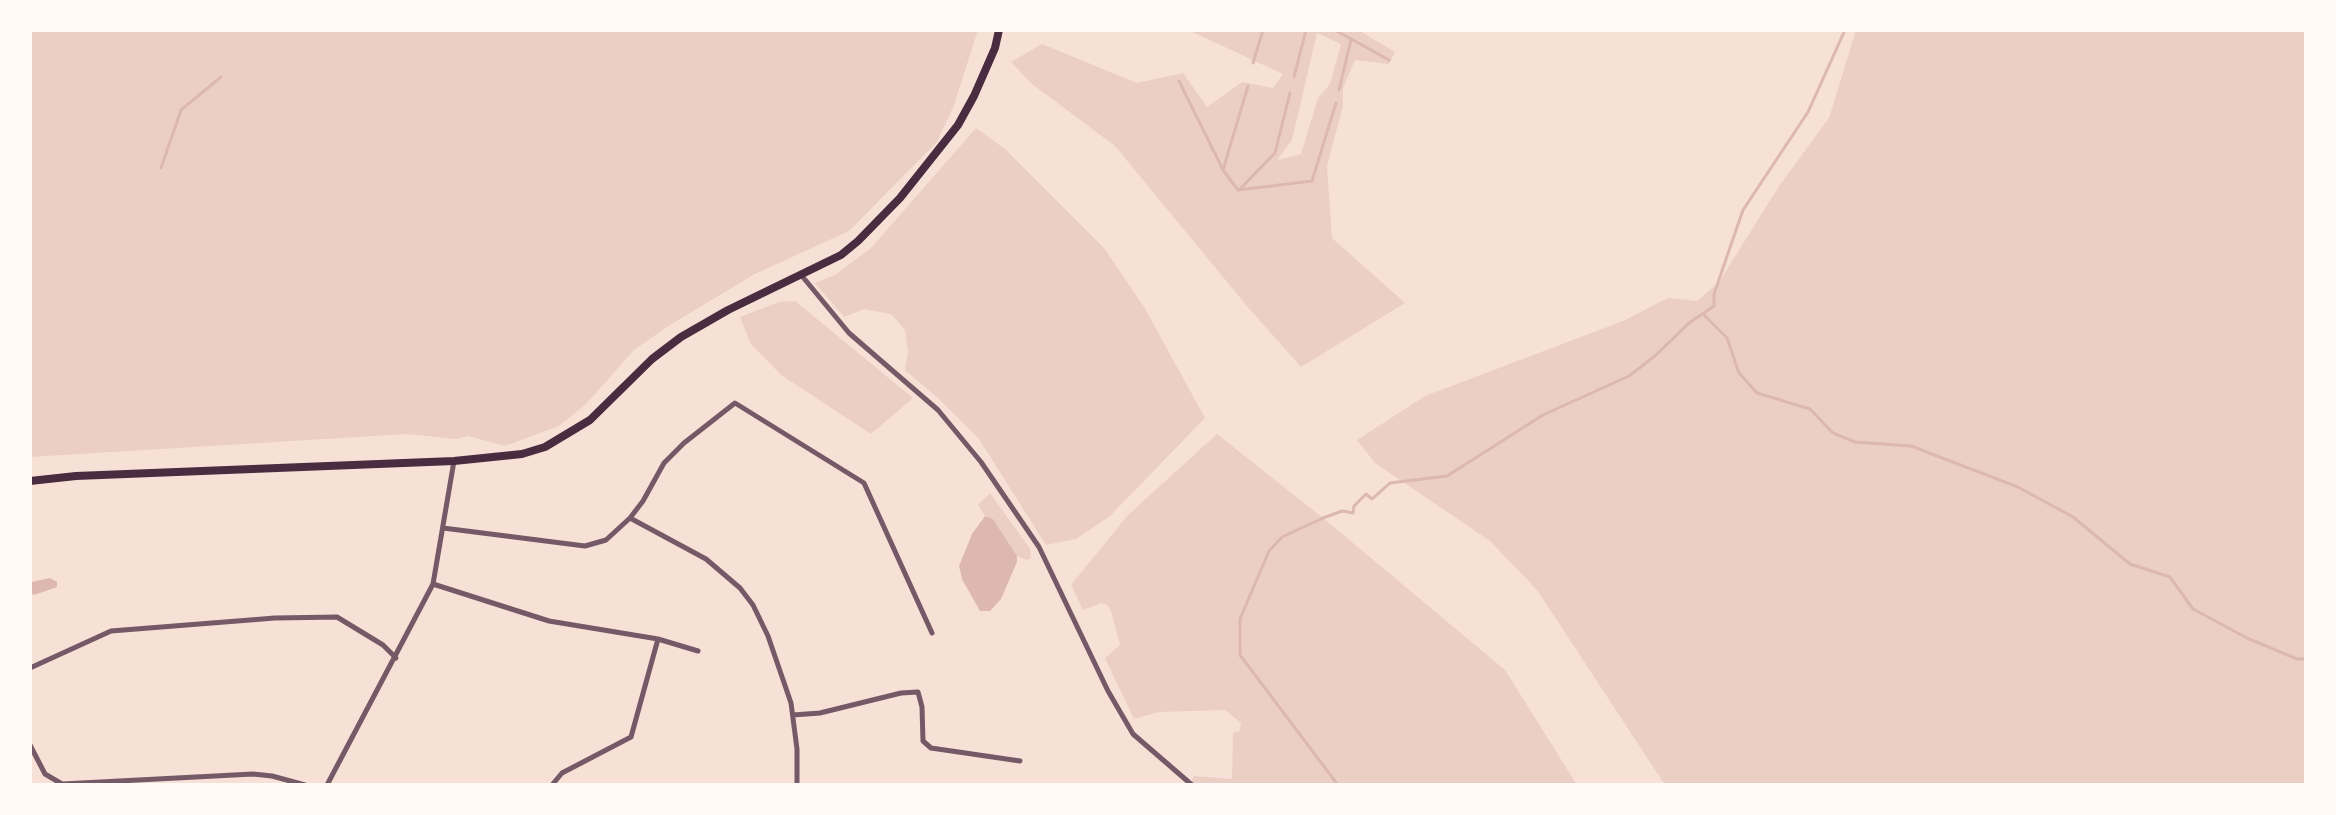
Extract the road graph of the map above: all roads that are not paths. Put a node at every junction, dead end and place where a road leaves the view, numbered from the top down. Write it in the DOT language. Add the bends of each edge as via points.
graph roads {
  1 [pos="999,30"];
  2 [pos="802,276"];
  3 [pos="454,461"];
  4 [pos="30,481"];
  5 [pos="630,518"];
  6 [pos="443,528"];
  7 [pos="433,584"];
  8 [pos="932,633"];
  9 [pos="658,639"];
  10 [pos="698,651"];
  11 [pos="396,658"];
  12 [pos="30,668"];
  13 [pos="793,715"];
  14 [pos="30,745"];
  15 [pos="1020,761"];
  16 [pos="305,785"];
  17 [pos="327,785"];
  18 [pos="552,785"];
  19 [pos="797,785"];
  20 [pos="1192,785"];
  1 -- 2 [label="main road" via="974,96 934,157 858,241"];
  2 -- 3 [label="main road" via="681,337 566,436 522,454"];
  2 -- 20 [label="street" via="849,333 938,410 981,462 1039,547 1133,734"];
  3 -- 4 [label="main road"];
  3 -- 6 [label="street"];
  5 -- 6 [label="street" via="606,540 585,546"];
  5 -- 8 [label="street" via="664,463 735,403 864,483"];
  5 -- 13 [label="street" via="699,554 745,593 768,636"];
  6 -- 7 [label="street"];
  7 -- 9 [label="street" via="549,621"];
  7 -- 11 [label="street"];
  9 -- 10 [label="street"];
  9 -- 18 [label="street" via="631,737 562,773"];
  11 -- 12 [label="street" via="337,617 275,618 111,631"];
  11 -- 17 [label="street"];
  13 -- 15 [label="street" via="918,692 923,741 931,748"];
  13 -- 19 [label="street"];
  14 -- 16 [label="street" via="45,774 62,784 253,774"];
}
